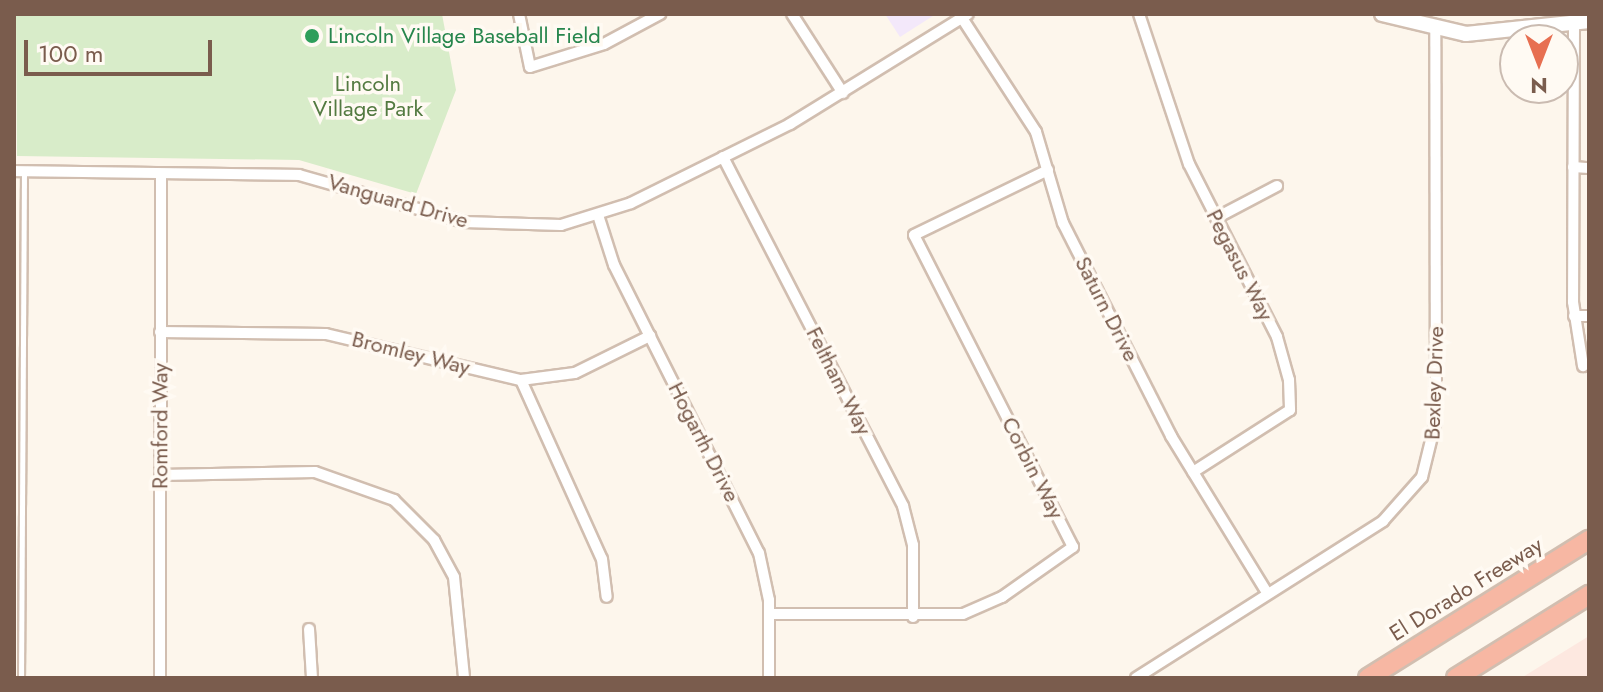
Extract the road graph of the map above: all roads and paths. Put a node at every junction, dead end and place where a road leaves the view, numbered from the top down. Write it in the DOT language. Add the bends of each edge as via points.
graph roads {
  1 [pos="519,14"];
  2 [pos="660,14"];
  3 [pos="792,14"];
  4 [pos="1139,14"];
  5 [pos="1382,14"];
  6 [pos="965,16"];
  7 [pos="1435,31"];
  8 [pos="1499,33"];
  9 [pos="843,93"];
  10 [pos="1573,104"];
  11 [pos="723,157"];
  12 [pos="1573,167"];
  13 [pos="1589,168"];
  14 [pos="1048,170"];
  15 [pos="19,172"];
  16 [pos="161,174"];
  17 [pos="1277,186"];
  18 [pos="598,215"];
  19 [pos="1216,218"];
  20 [pos="1574,316"];
  21 [pos="1589,316"];
  22 [pos="160,332"];
  23 [pos="650,336"];
  24 [pos="1583,366"];
  25 [pos="521,380"];
  26 [pos="1193,472"];
  27 [pos="160,475"];
  28 [pos="1589,540"];
  29 [pos="1268,594"];
  30 [pos="1589,595"];
  31 [pos="607,597"];
  32 [pos="770,614"];
  33 [pos="913,617"];
  34 [pos="309,629"];
  35 [pos="21,678"];
  36 [pos="160,678"];
  37 [pos="312,678"];
  38 [pos="464,678"];
  39 [pos="769,678"];
  40 [pos="1136,678"];
  41 [pos="1368,678"];
  42 [pos="1456,678"];
  1 -- 2 [label="street" via="530,67 604,44"];
  3 -- 9 [label="street"];
  4 -- 19 [label="street, Pegasus Way" via="1179,139"];
  5 -- 7 [label="street"];
  6 -- 9 [label="street, Vanguard Drive"];
  6 -- 14 [label="street, Saturn Drive" via="1036,132"];
  7 -- 8 [label="street"];
  7 -- 29 [label="street, Bexley Drive" via="1432,449 1395,512"];
  9 -- 11 [label="street, Vanguard Drive"];
  10 -- 12 [label="street"];
  11 -- 18 [label="street, Vanguard Drive"];
  11 -- 33 [label="street, Feltham Way" via="903,506 913,545"];
  12 -- 13 [label="street"];
  12 -- 20 [label="street"];
  14 -- 26 [label="street, Saturn Drive" via="1063,223"];
  14 -- 33 [label="street, Corbin Way" via="914,235 1073,547 989,604"];
  15 -- 16 [label="street, Vanguard Drive"];
  15 -- 35 [label="lane"];
  16 -- 18 [label="street, Vanguard Drive" via="325,179 494,227"];
  16 -- 22 [label="street, Romford Way"];
  17 -- 19 [label="street"];
  18 -- 23 [label="street, Hogarth Drive"];
  19 -- 26 [label="street, Pegasus Way" via="1282,351 1290,410"];
  20 -- 21 [label="street"];
  20 -- 24 [label="street"];
  22 -- 25 [label="street, Bromley Way" via="332,335"];
  22 -- 27 [label="street, Romford Way"];
  23 -- 25 [label="street, Bromley Way" via="575,373"];
  23 -- 32 [label="street, Hogarth Drive" via="753,538"];
  25 -- 31 [label="street" via="602,559"];
  26 -- 29 [label="street, Saturn Drive"];
  27 -- 36 [label="street, Romford Way"];
  27 -- 38 [label="street" via="315,472 394,500 434,540 454,577"];
  28 -- 41 [label="highway, El Dorado Freeway"];
  29 -- 40 [label="street, Bexley Drive"];
  30 -- 42 [label="highway"];
  32 -- 33 [label="street, Corbin Way"];
  32 -- 39 [label="street, Hogarth Drive"];
  34 -- 37 [label="street"];
}
